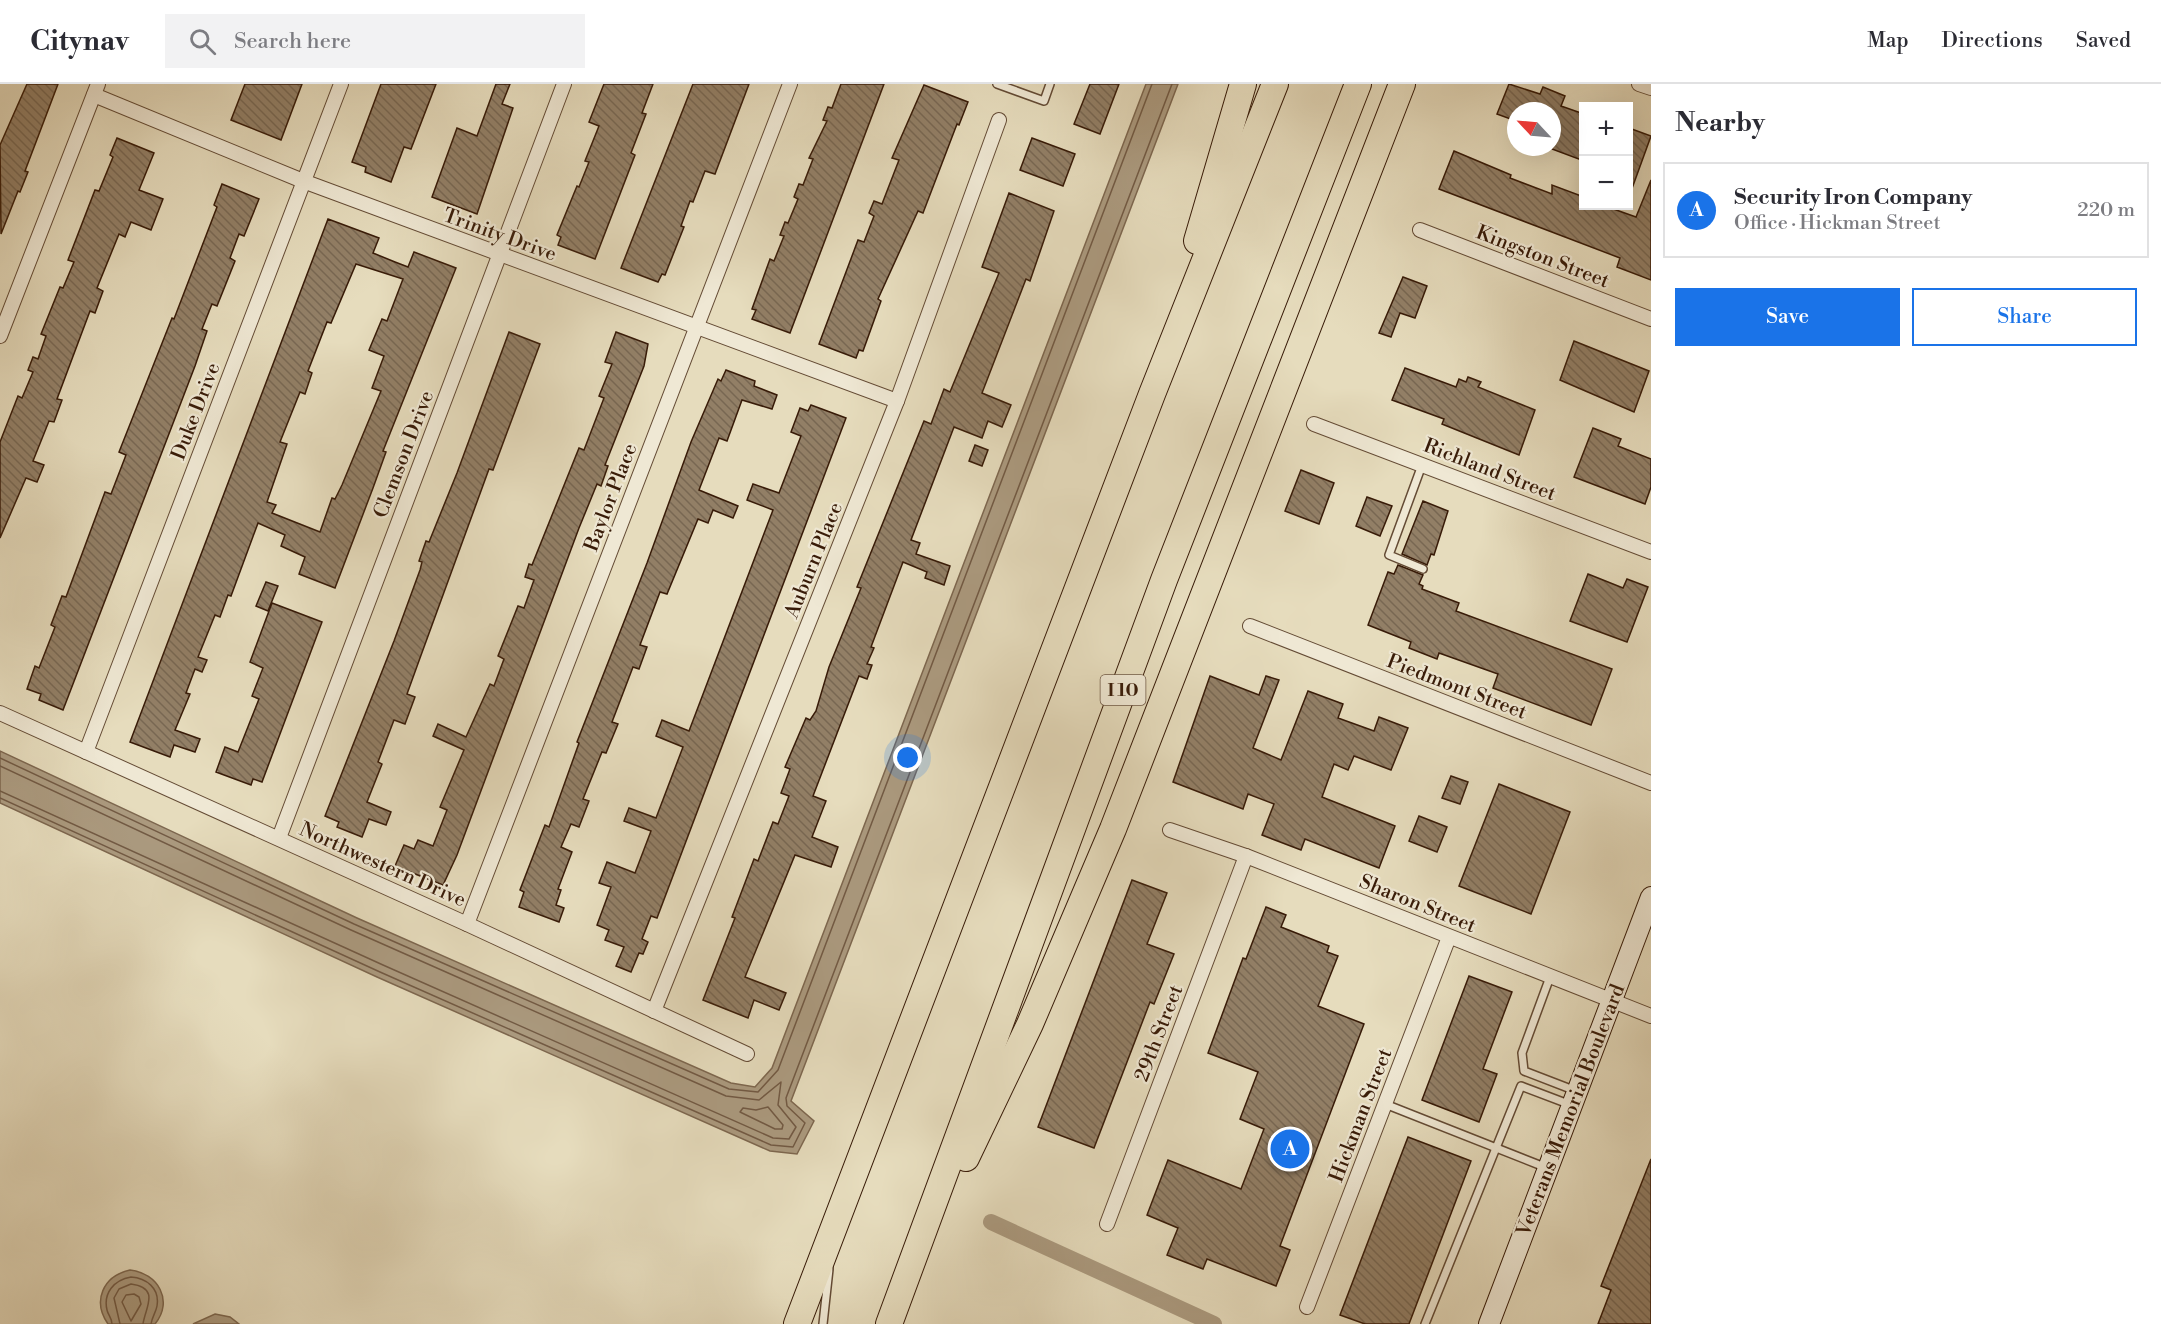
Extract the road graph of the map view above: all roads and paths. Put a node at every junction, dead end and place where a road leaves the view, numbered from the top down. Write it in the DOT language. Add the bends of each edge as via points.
graph roads {
  1 [pos="340,84"];
  2 [pos="564,84"];
  3 [pos="790,84"];
  4 [pos="998,84"];
  5 [pos="1050,84"];
  6 [pos="1243,84"];
  7 [pos="1275,84"];
  8 [pos="1358,84"];
  9 [pos="1402,84"];
  10 [pos="1639,84"];
  11 [pos="1651,88"];
  12 [pos="96,89"];
  13 [pos="999,120"];
  14 [pos="303,181"];
  15 [pos="1420,230"];
  16 [pos="499,254"];
  17 [pos="1651,319"];
  18 [pos="697,325"];
  19 [pos="0,336"];
  20 [pos="1152,394"];
  21 [pos="897,401"];
  22 [pos="1314,424"];
  23 [pos="1422,465"];
  24 [pos="1651,552"];
  25 [pos="1423,569"];
  26 [pos="1250,626"];
  27 [pos="0,713"];
  28 [pos="86,752"];
  29 [pos="1651,783"];
  30 [pos="1170,830"];
  31 [pos="279,838"];
  32 [pos="1246,856"];
  33 [pos="1651,897"];
  34 [pos="467,924"];
  35 [pos="1449,937"];
  36 [pos="1550,977"];
  37 [pos="1611,1002"];
  38 [pos="654,1011"];
  39 [pos="1651,1017"];
  40 [pos="747,1054"];
  41 [pos="1576,1099"];
  42 [pos="1385,1104"];
  43 [pos="1498,1147"];
  44 [pos="1546,1168"];
  45 [pos="1107,1224"];
  46 [pos="834,1227"];
  47 [pos="899,1299"];
  48 [pos="1307,1307"];
  49 [pos="797,1324"];
  50 [pos="823,1324"];
  51 [pos="889,1324"];
  52 [pos="1425,1324"];
  53 [pos="1489,1324"];
  1 -- 14 [label="street, Duke Drive"];
  2 -- 16 [label="street, Clemson Drive"];
  3 -- 18 [label="street, Baylor Place"];
  4 -- 5 [label="lane" via="1044,101"];
  6 -- 20 [label="highway"];
  7 -- 20 [label="highway"];
  8 -- 47 [label="highway, I 10" via="1164,580"];
  9 -- 47 [label="highway" via="1113,829 1030,1024"];
  10 -- 11 [label="street"];
  12 -- 14 [label="street, Trinity Drive"];
  12 -- 19 [label="street"];
  13 -- 21 [label="street, Auburn Place"];
  14 -- 16 [label="street, Trinity Drive"];
  14 -- 28 [label="street, Duke Drive"];
  15 -- 17 [label="street, Kingston Street"];
  16 -- 18 [label="street, Trinity Drive"];
  16 -- 31 [label="street, Clemson Drive"];
  18 -- 21 [label="street, Trinity Drive"];
  18 -- 34 [label="street, Baylor Place"];
  20 -- 46 [label="highway"];
  21 -- 38 [label="street, Auburn Place"];
  22 -- 23 [label="street, Richland Street"];
  23 -- 24 [label="street, Richland Street"];
  23 -- 25 [label="lane" via="1389,555"];
  26 -- 29 [label="street, Piedmont Street"];
  27 -- 28 [label="street, Northwestern Drive"];
  28 -- 31 [label="street, Northwestern Drive"];
  30 -- 32 [label="street, Sharon Street"];
  31 -- 34 [label="street, Northwestern Drive"];
  32 -- 35 [label="street, Sharon Street"];
  32 -- 45 [label="street, 29th Street"];
  33 -- 37 [label="street, Veterans Memorial Boulevard"];
  34 -- 38 [label="street, Northwestern Drive"];
  35 -- 36 [label="street, Sharon Street"];
  35 -- 42 [label="street, Hickman Street"];
  36 -- 37 [label="street, Sharon Street"];
  36 -- 41 [label="lane" via="1522,1053 1524,1071"];
  37 -- 39 [label="street, Sharon Street"];
  37 -- 41 [label="street, Veterans Memorial Boulevard"];
  38 -- 40 [label="street, Northwestern Drive"];
  41 -- 43 [label="lane" via="1521,1086"];
  41 -- 44 [label="street, Veterans Memorial Boulevard"];
  42 -- 43 [label="lane"];
  42 -- 48 [label="street, Hickman Street"];
  43 -- 44 [label="lane"];
  43 -- 52 [label="lane"];
  44 -- 53 [label="street, Veterans Memorial Boulevard"];
  46 -- 49 [label="highway"];
  46 -- 50 [label="lane"];
  47 -- 51 [label="highway, I 10"];
}
